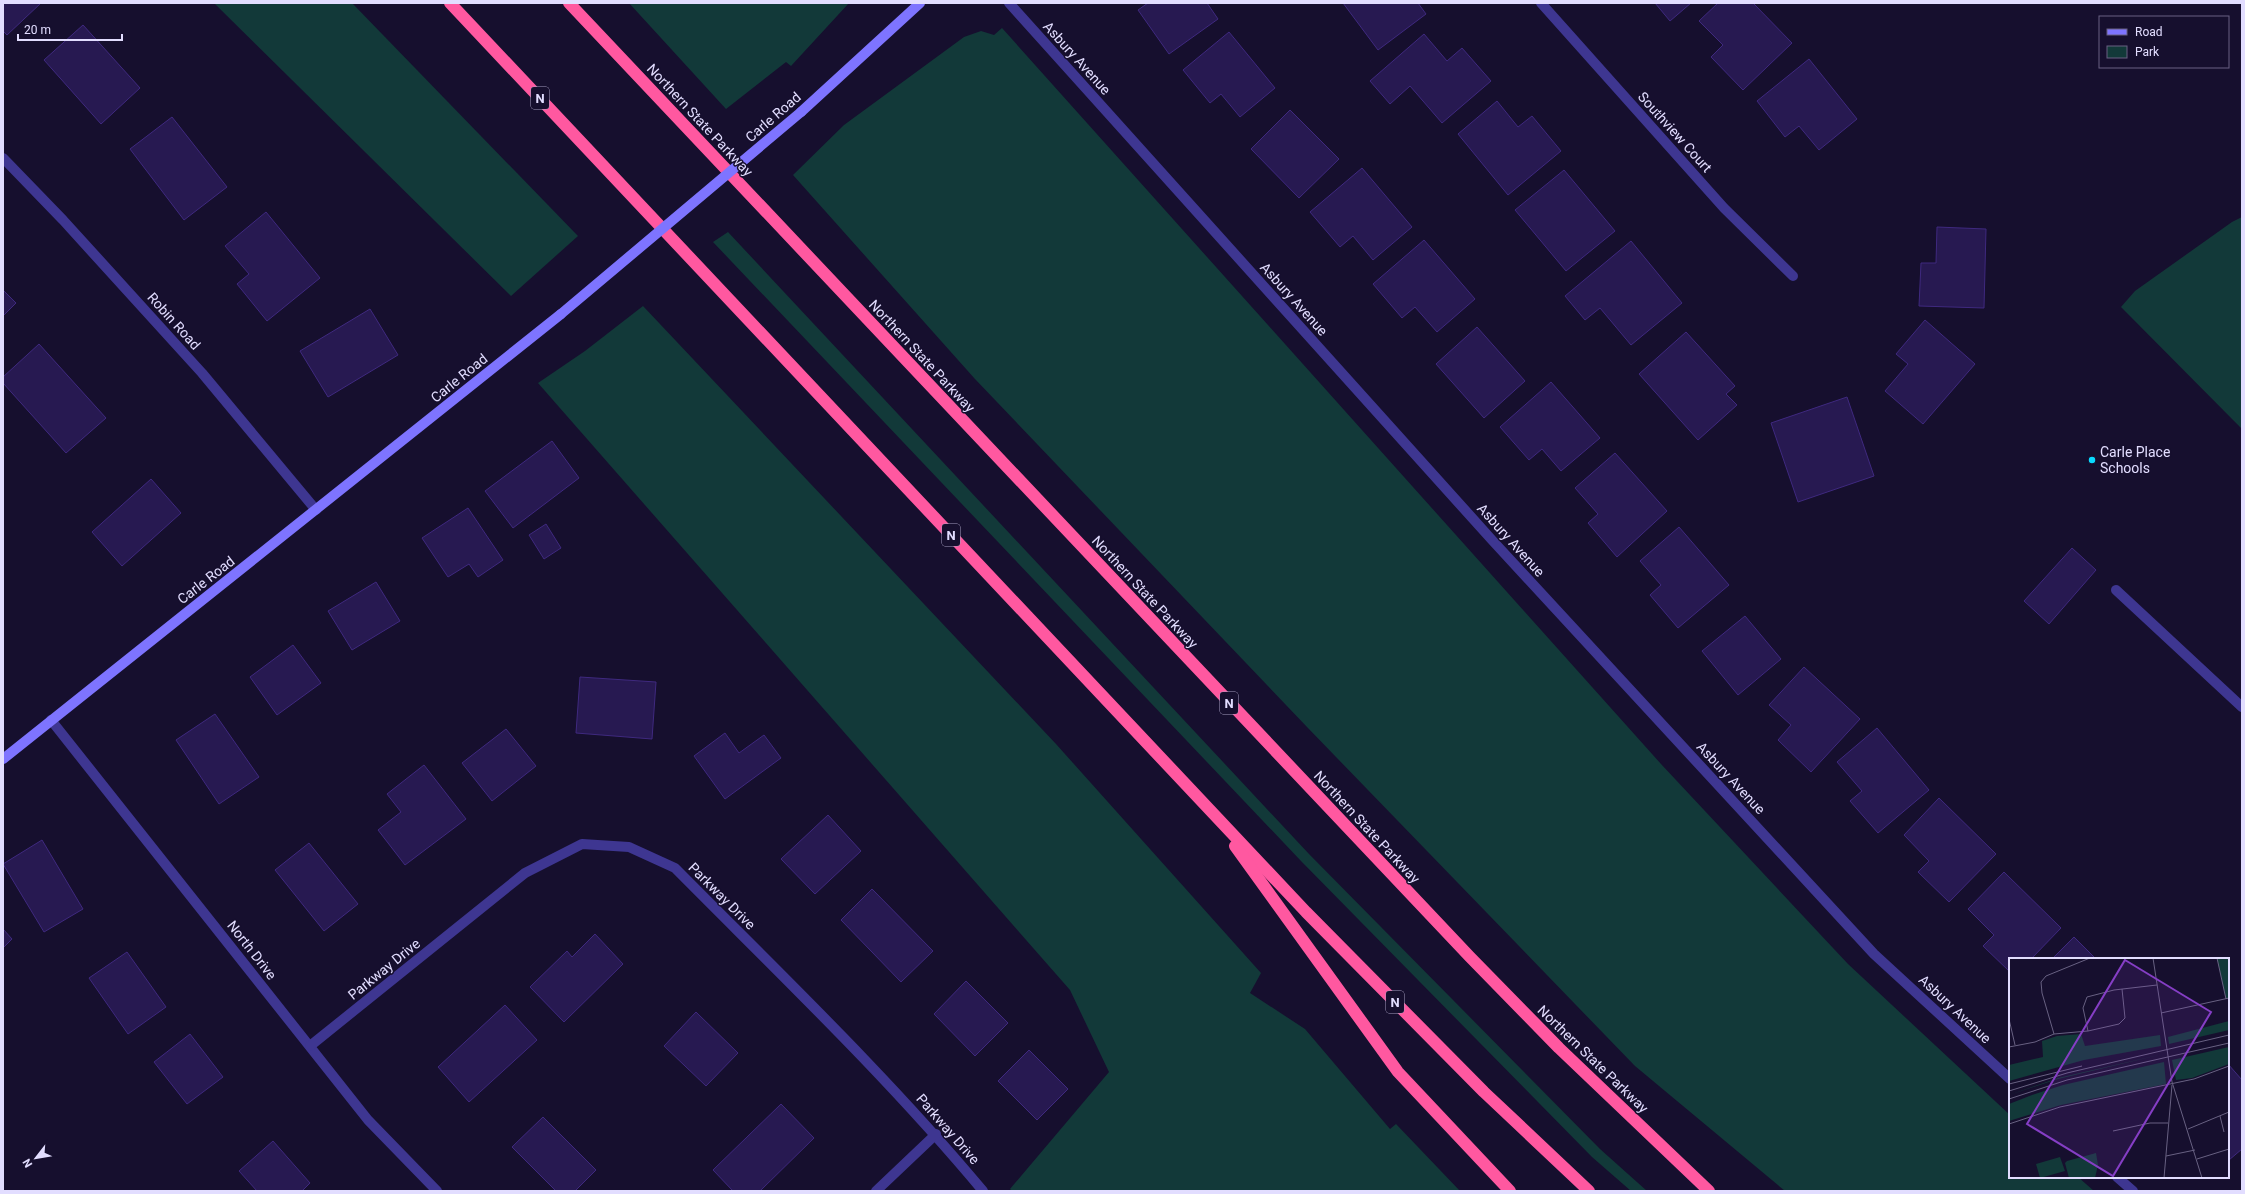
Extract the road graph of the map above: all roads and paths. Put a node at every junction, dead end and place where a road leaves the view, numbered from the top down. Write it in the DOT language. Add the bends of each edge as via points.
graph roads {
  1 [pos="450,3"];
  2 [pos="569,3"];
  3 [pos="920,3"];
  4 [pos="1009,3"];
  5 [pos="1541,3"];
  6 [pos="3,158"];
  7 [pos="1793,276"];
  8 [pos="316,510"];
  9 [pos="2116,590"];
  10 [pos="2242,707"];
  11 [pos="52,720"];
  12 [pos="3,758"];
  13 [pos="1208,808"];
  14 [pos="310,1046"];
  15 [pos="2009,1078"];
  16 [pos="936,1134"];
  17 [pos="2118,1178"];
  18 [pos="437,1191"];
  19 [pos="876,1191"];
  20 [pos="983,1191"];
  21 [pos="1510,1191"];
  22 [pos="1589,1191"];
  23 [pos="1709,1191"];
  24 [pos="2133,1191"];
  1 -- 13 [label="highway, N"];
  2 -- 23 [label="highway, Northern State Parkway / N" via="1470,957 1565,1054"];
  3 -- 8 [label="street, Carle Road, bridge" via="801,112 561,314"];
  4 -- 15 [label="street, Asbury Avenue" via="1492,540 1868,948"];
  5 -- 7 [label="street, Southview Court" via="1724,208"];
  6 -- 8 [label="street, Robin Road" via="202,373"];
  8 -- 11 [label="street, Carle Road"];
  9 -- 10 [label="street"];
  11 -- 12 [label="street, Carle Road"];
  11 -- 14 [label="street, North Drive"];
  13 -- 21 [label="highway" via="1398,1072"];
  13 -- 22 [label="highway, N" via="1306,912 1484,1092"];
  14 -- 16 [label="street, Parkway Drive" via="525,873 582,844 629,847 675,868"];
  14 -- 18 [label="street, North Drive" via="368,1120"];
  16 -- 19 [label="street"];
  16 -- 20 [label="street, Parkway Drive"];
  17 -- 24 [label="street"];
}
